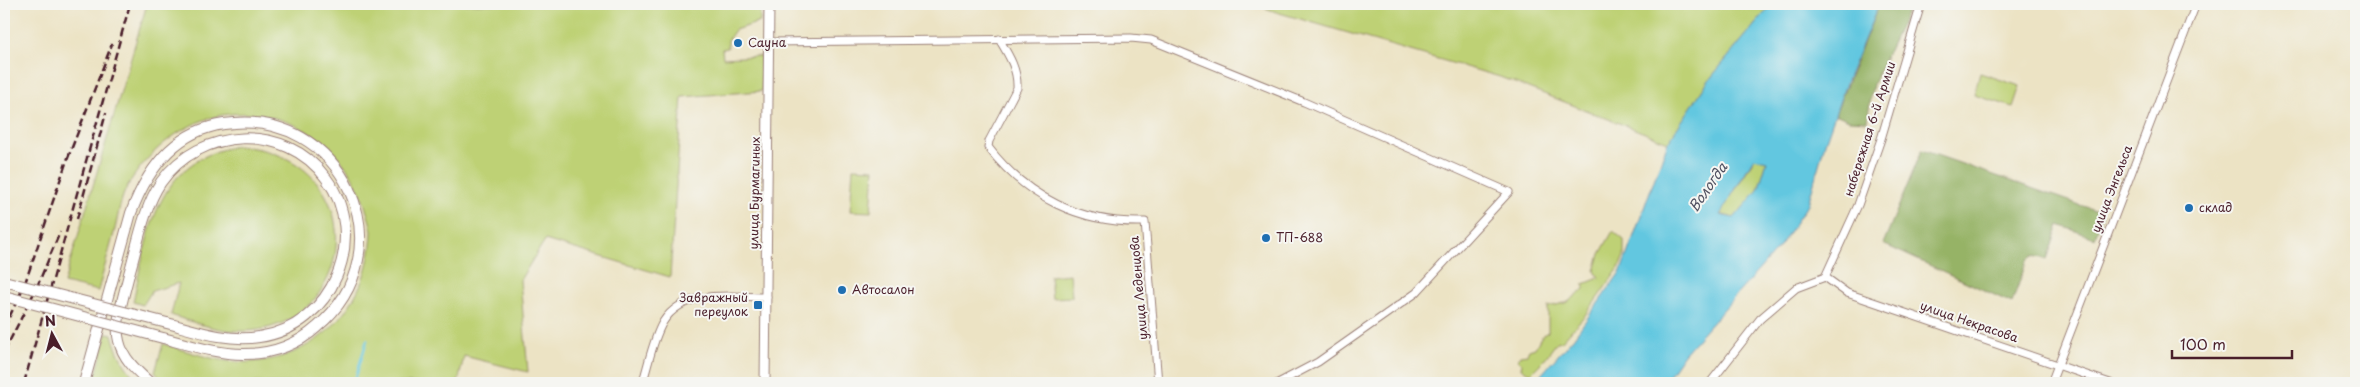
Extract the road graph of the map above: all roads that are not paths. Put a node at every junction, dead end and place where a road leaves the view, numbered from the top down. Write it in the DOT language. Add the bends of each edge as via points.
graph roads {
  1 [pos="769,4"];
  2 [pos="1920,4"];
  3 [pos="2196,4"];
  4 [pos="999,39"];
  5 [pos="770,42"];
  6 [pos="1825,277"];
  7 [pos="4,281"];
  8 [pos="4,296"];
  9 [pos="766,297"];
  10 [pos="2058,364"];
  11 [pos="643,381"];
  12 [pos="84,383"];
  13 [pos="150,383"];
  14 [pos="765,383"];
  15 [pos="1158,383"];
  16 [pos="1278,383"];
  17 [pos="1710,383"];
  18 [pos="2051,383"];
  19 [pos="2110,383"];
  1 -- 5 [label="street, улица Бурмагиных"];
  2 -- 6 [label="street, набережная 6-й Армии" via="1878,149 1858,205"];
  3 -- 10 [label="street, улица Энгельса"];
  4 -- 5 [label="street"];
  4 -- 15 [label="street, улица Леденцова" via="1013,64 1017,88 988,147 1017,180 1053,204 1104,220 1145,222"];
  4 -- 16 [label="street" via="1151,40 1509,192 1416,293 1318,362"];
  5 -- 9 [label="street, улица Бурмагиных"];
  6 -- 10 [label="street, улица Некрасова" via="1847,293"];
  6 -- 17 [label="street" via="1796,288 1760,319"];
  7 -- 13 [label="main road, bridge" via="167,323 224,337 260,337 286,329 320,304 332,288 346,244 342,210 335,191 315,164 278,143 249,137 230,138 189,155 164,179 143,224 123,297 118,330 126,357"];
  8 -- 12 [label="main road, bridge" via="163,338 226,353 270,351 302,338 337,308 355,271 360,250 355,200 332,161 315,145 288,130 266,124 239,122 210,127 172,147 158,161 142,186 131,213"];
  9 -- 11 [label="street" via="708,297 682,304 660,328"];
  9 -- 14 [label="street, улица Бурмагиных"];
  10 -- 18 [label="street, улица Энгельса"];
  10 -- 19 [label="street, улица Некрасова"];
}
